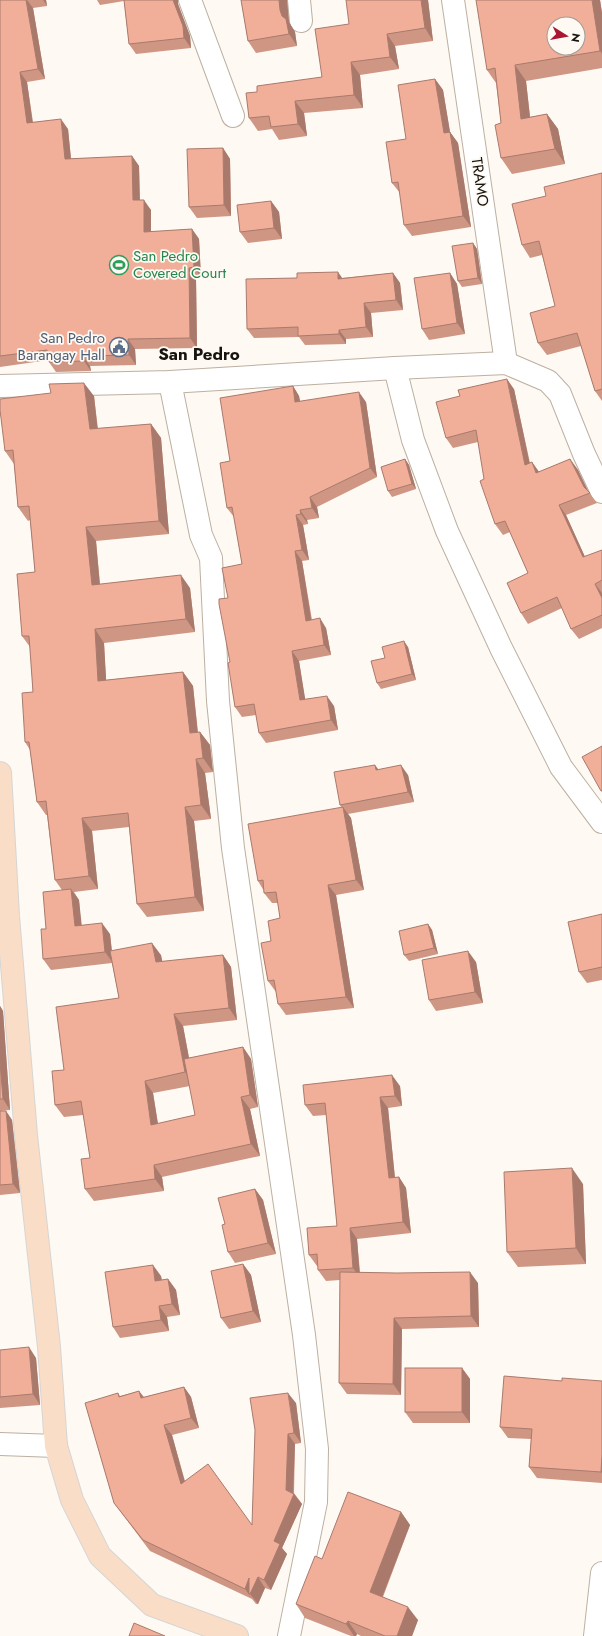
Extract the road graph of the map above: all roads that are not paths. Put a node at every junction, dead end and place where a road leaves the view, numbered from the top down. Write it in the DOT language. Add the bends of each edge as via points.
graph roads {
  1 [pos="190,0"];
  2 [pos="453,0"];
  3 [pos="233,116"];
  4 [pos="506,364"];
  5 [pos="395,368"];
  6 [pos="170,382"];
  7 [pos="0,386"];
  8 [pos="602,492"];
  9 [pos="0,773"];
  10 [pos="602,822"];
  11 [pos="0,1444"];
  12 [pos="56,1446"];
  13 [pos="602,1573"];
  14 [pos="237,1636"];
  15 [pos="289,1636"];
  16 [pos="595,1636"];
  1 -- 3 [label="street"];
  2 -- 4 [label="street, TRAMO"];
  4 -- 5 [label="street"];
  4 -- 8 [label="street" via="548,381 560,394"];
  5 -- 6 [label="street"];
  5 -- 10 [label="street" via="413,440 457,552 501,648 561,767"];
  6 -- 7 [label="street"];
  6 -- 15 [label="street" via="201,535 211,558 218,702 233,848 304,1335 317,1449 316,1502"];
  9 -- 12 [label="main road" via="8,916 26,1135 49,1347"];
  11 -- 12 [label="street"];
  12 -- 14 [label="main road" via="72,1500 100,1556 152,1605"];
  13 -- 16 [label="street"];
}
